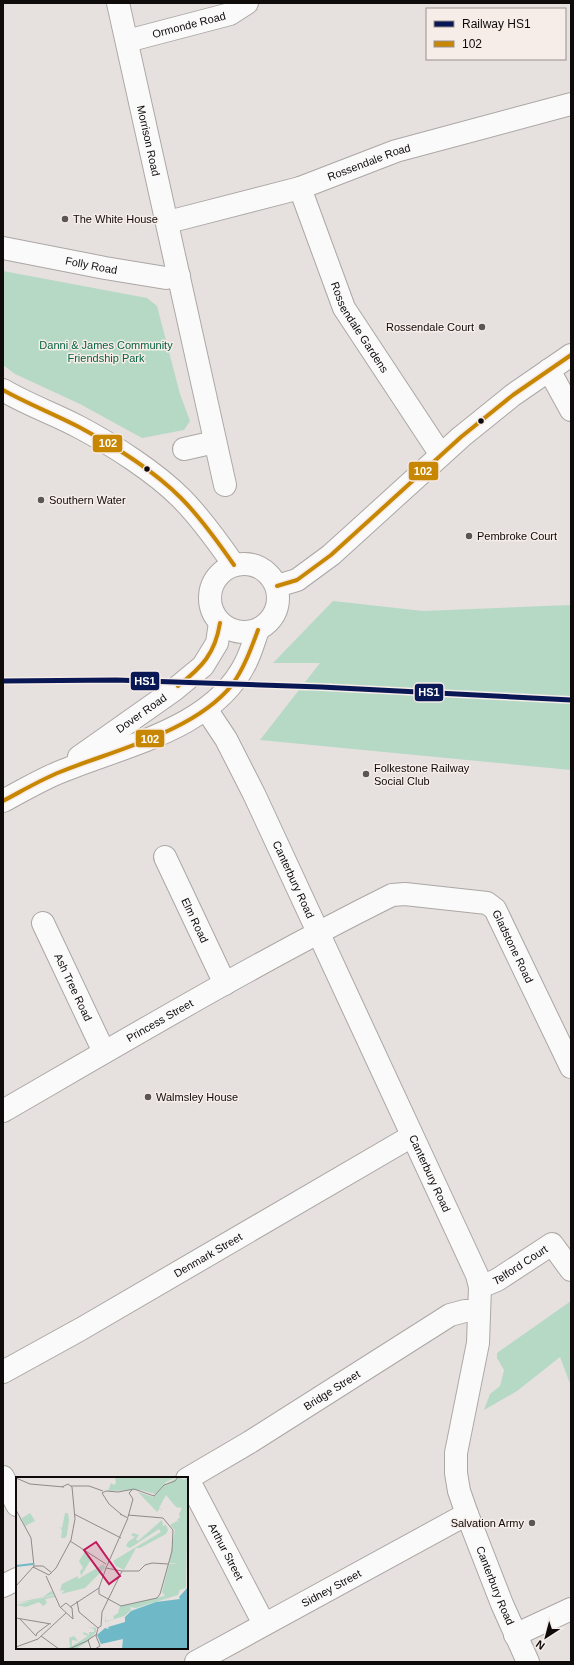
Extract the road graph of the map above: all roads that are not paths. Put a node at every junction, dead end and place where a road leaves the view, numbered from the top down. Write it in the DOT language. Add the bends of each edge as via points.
graph roads {
  1 [pos="118,3"];
  2 [pos="247,3"];
  3 [pos="127,40"];
  4 [pos="571,104"];
  5 [pos="300,188"];
  6 [pos="168,222"];
  7 [pos="3,248"];
  8 [pos="179,276"];
  9 [pos="571,355"];
  10 [pos="549,370"];
  11 [pos="3,390"];
  12 [pos="571,410"];
  13 [pos="215,442"];
  14 [pos="184,449"];
  15 [pos="441,455"];
  16 [pos="225,485"];
  17 [pos="234,565"];
  18 [pos="277,586"];
  19 [pos="220,623"];
  20 [pos="258,630"];
  21 [pos="206,709"];
  22 [pos="59,772"];
  23 [pos="3,801"];
  24 [pos="165,857"];
  25 [pos="43,923"];
  26 [pos="317,932"];
  27 [pos="225,984"];
  28 [pos="104,1052"];
  29 [pos="571,1067"];
  30 [pos="3,1111"];
  31 [pos="412,1136"];
  32 [pos="571,1270"];
  33 [pos="480,1287"];
  34 [pos="479,1311"];
  35 [pos="3,1372"];
  36 [pos="3,1477"];
  37 [pos="188,1478"];
  38 [pos="188,1481"];
  39 [pos="16,1503"];
  40 [pos="467,1514"];
  41 [pos="16,1580"];
  42 [pos="3,1586"];
  43 [pos="571,1608"];
  44 [pos="264,1624"];
  45 [pos="515,1635"];
  46 [pos="196,1662"];
  47 [pos="528,1662"];
  1 -- 3 [label="street, Morrison Road"];
  2 -- 3 [label="street, Ormonde Road" via="230,14"];
  3 -- 6 [label="street, Morrison Road"];
  4 -- 5 [label="street, Rossendale Road" via="396,151"];
  5 -- 6 [label="street, Rossendale Road"];
  5 -- 15 [label="street, Rossendale Gardens" via="344,308"];
  6 -- 8 [label="street, Morrison Road"];
  7 -- 8 [label="street, Folly Road" via="166,278"];
  8 -- 13 [label="street, Morrison Road"];
  9 -- 10 [label="street"];
  10 -- 12 [label="street"];
  10 -- 15 [label="street" via="513,395"];
  11 -- 17 [label="street" via="80,427 158,479 181,498"];
  13 -- 14 [label="street"];
  13 -- 16 [label="street, Morrison Road"];
  15 -- 18 [label="street" via="317,567 297,580"];
  17 -- 18 [label="street" via="255,565 272,577"];
  17 -- 19 [label="street" via="215,579 211,590 210,602 213,613"];
  18 -- 20 [label="street" via="279,597 274,617"];
  19 -- 20 [label="street" via="238,632"];
  19 -- 22 [label="street, Dover Road" via="217,643 202,666 174,690"];
  20 -- 21 [label="street, Dover Road" via="246,662 224,693"];
  21 -- 22 [label="street, Dover Road" via="189,720 153,736"];
  21 -- 26 [label="street, Canterbury Road" via="226,739 247,780"];
  22 -- 23 [label="street, Dover Road"];
  24 -- 27 [label="street, Elm Road"];
  25 -- 28 [label="street, Ash Tree Road"];
  26 -- 27 [label="street, Princess Street"];
  26 -- 29 [label="street, Gladstone Road" via="392,895 405,894 487,903 496,909"];
  26 -- 31 [label="street, Canterbury Road"];
  27 -- 28 [label="street, Princess Street"];
  28 -- 30 [label="street, Princess Street"];
  31 -- 33 [label="street, Canterbury Road" via="474,1267"];
  31 -- 35 [label="street, Denmark Street"];
  32 -- 33 [label="street, Telford Court" via="552,1244 497,1280"];
  33 -- 34 [label="street, Canterbury Road"];
  34 -- 37 [label="street, Bridge Street" via="450,1315"];
  34 -- 40 [label="street, Canterbury Road" via="478,1342 456,1453 459,1491"];
  36 -- 39 [label="street"];
  38 -- 44 [label="street, Arthur Street"];
  40 -- 44 [label="street, Sidney Street"];
  40 -- 45 [label="street, Canterbury Road"];
  41 -- 42 [label="street"];
  43 -- 45 [label="street"];
  44 -- 46 [label="street, Sidney Street"];
  45 -- 47 [label="street, Canterbury Road"];
}
